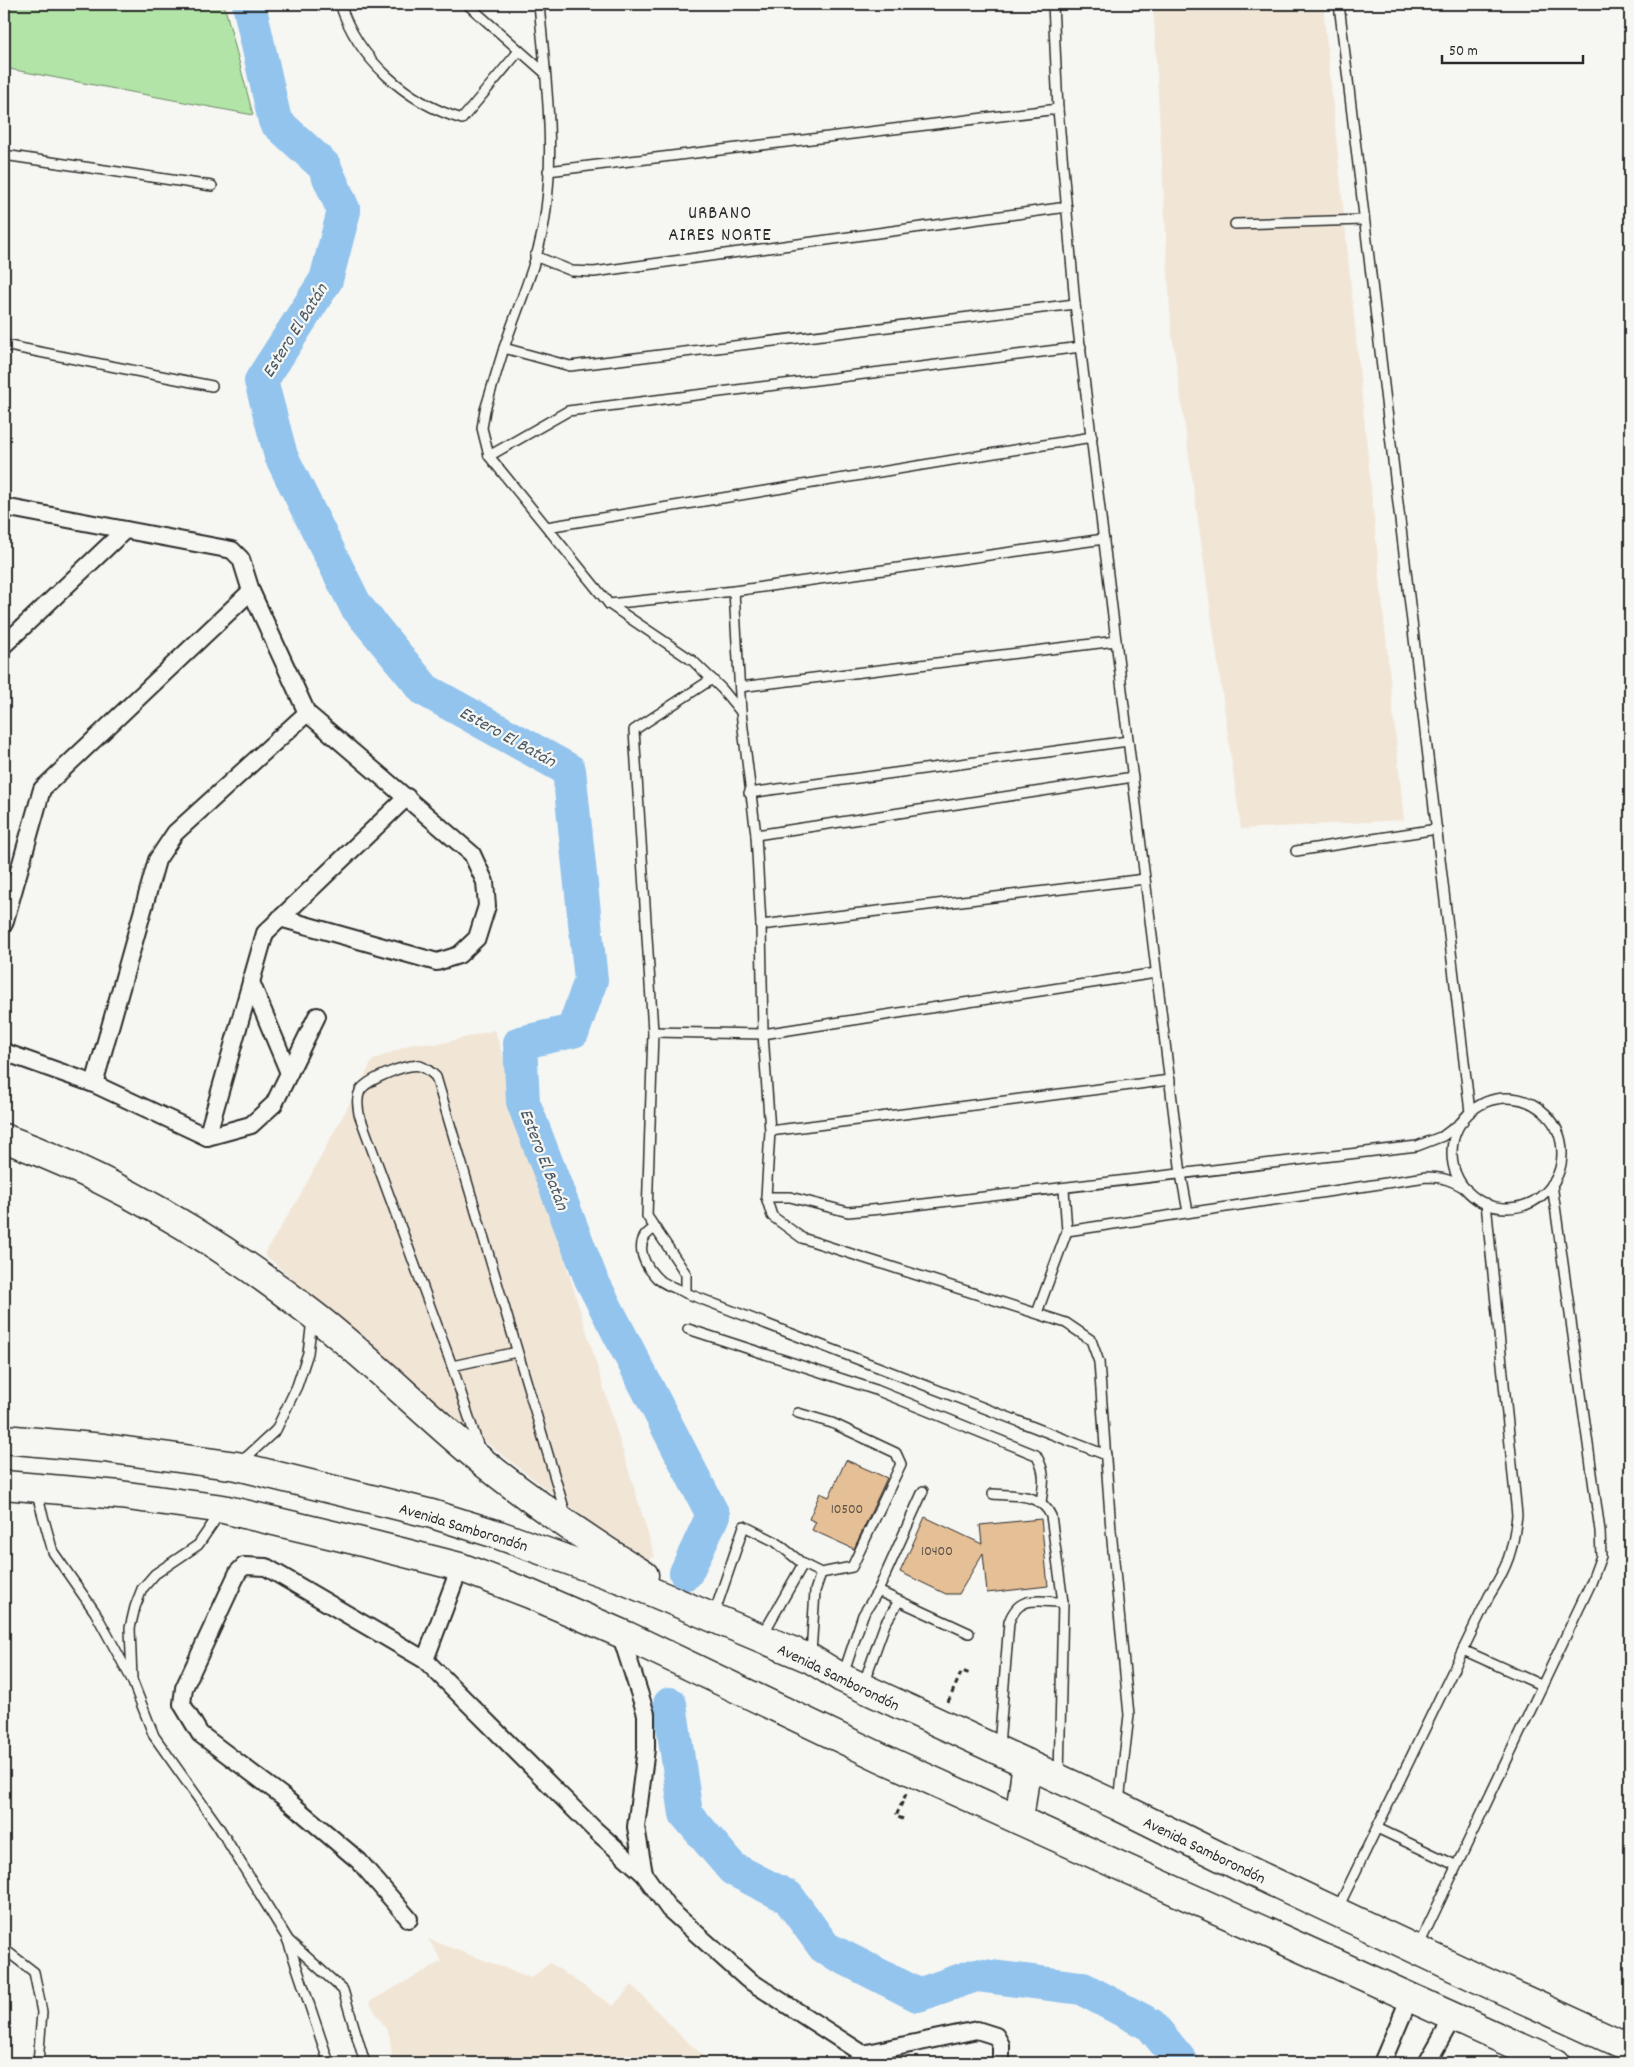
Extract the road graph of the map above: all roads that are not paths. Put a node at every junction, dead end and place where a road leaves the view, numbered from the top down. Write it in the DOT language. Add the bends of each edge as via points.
graph roads {
  1 [pos="340,4"];
  2 [pos="467,4"];
  3 [pos="539,4"];
  4 [pos="1053,4"];
  5 [pos="1339,4"];
  6 [pos="519,51"];
  7 [pos="545,74"];
  8 [pos="1058,109"];
  9 [pos="4,155"];
  10 [pos="548,171"];
  11 [pos="212,186"];
  12 [pos="1067,207"];
  13 [pos="1364,220"];
  14 [pos="1235,224"];
  15 [pos="535,256"];
  16 [pos="1075,304"];
  17 [pos="4,345"];
  18 [pos="1081,347"];
  19 [pos="504,348"];
  20 [pos="212,386"];
  21 [pos="1092,437"];
  22 [pos="489,456"];
  23 [pos="4,507"];
  24 [pos="547,527"];
  25 [pos="125,530"];
  26 [pos="1104,539"];
  27 [pos="251,591"];
  28 [pos="734,591"];
  29 [pos="609,604"];
  30 [pos="1116,641"];
  31 [pos="4,645"];
  32 [pos="712,679"];
  33 [pos="740,687"];
  34 [pos="741,712"];
  35 [pos="307,713"];
  36 [pos="1128,741"];
  37 [pos="1133,778"];
  38 [pos="749,793"];
  39 [pos="407,797"];
  40 [pos="1437,829"];
  41 [pos="756,835"];
  42 [pos="1296,851"];
  43 [pos="1145,878"];
  44 [pos="280,918"];
  45 [pos="4,924"];
  46 [pos="761,925"];
  47 [pos="1156,974"];
  48 [pos="251,982"];
  49 [pos="317,1016"];
  50 [pos="653,1032"];
  51 [pos="763,1034"];
  52 [pos="4,1052"];
  53 [pos="289,1073"];
  54 [pos="1170,1080"];
  55 [pos="94,1084"];
  56 [pos="1470,1112"];
  57 [pos="1463,1121"];
  58 [pos="770,1131"];
  59 [pos="4,1138"];
  60 [pos="206,1138"];
  61 [pos="1181,1174"];
  62 [pos="1552,1184"];
  63 [pos="1064,1189"];
  64 [pos="1466,1189"];
  65 [pos="766,1197"];
  66 [pos="1486,1203"];
  67 [pos="1188,1212"];
  68 [pos="656,1228"];
  69 [pos="1067,1231"];
  70 [pos="686,1293"];
  71 [pos="1037,1313"];
  72 [pos="313,1314"];
  73 [pos="688,1329"];
  74 [pos="517,1352"];
  75 [pos="452,1366"];
  76 [pos="798,1413"];
  77 [pos="4,1439"];
  78 [pos="1106,1455"];
  79 [pos="483,1462"];
  80 [pos="237,1466"];
  81 [pos="4,1485"];
  82 [pos="36,1488"];
  83 [pos="923,1491"];
  84 [pos="993,1494"];
  85 [pos="1041,1502"];
  86 [pos="222,1509"];
  87 [pos="571,1530"];
  88 [pos="803,1564"];
  89 [pos="460,1568"];
  90 [pos="821,1573"];
  91 [pos="878,1591"];
  92 [pos="899,1601"];
  93 [pos="1063,1602"];
  94 [pos="713,1619"];
  95 [pos="620,1633"];
  96 [pos="969,1634"];
  97 [pos="761,1639"];
  98 [pos="1463,1650"];
  99 [pos="811,1659"];
  100 [pos="425,1660"];
  101 [pos="132,1680"];
  102 [pos="852,1683"];
  103 [pos="1541,1685"];
  104 [pos="998,1750"];
  105 [pos="1027,1763"];
  106 [pos="1058,1778"];
  107 [pos="1118,1806"];
  108 [pos="1019,1820"];
  109 [pos="1377,1828"];
  110 [pos="1455,1865"];
  111 [pos="644,1874"];
  112 [pos="1336,1912"];
  113 [pos="409,1919"];
  114 [pos="287,1938"];
  115 [pos="4,1949"];
  116 [pos="1416,1950"];
  117 [pos="1410,1997"];
  118 [pos="1453,2017"];
  119 [pos="1630,2048"];
  120 [pos="867,2059"];
  121 [pos="38,2063"];
  122 [pos="329,2063"];
  123 [pos="364,2063"];
  124 [pos="1001,2063"];
  125 [pos="1382,2063"];
  126 [pos="1427,2063"];
  127 [pos="1555,2063"];
  1 -- 6 [label="lane" via="362,50 383,73 417,98 462,118"];
  2 -- 6 [label="lane"];
  3 -- 7 [label="lane"];
  4 -- 8 [label="lane"];
  5 -- 13 [label="lane"];
  6 -- 7 [label="lane"];
  7 -- 10 [label="lane" via="550,136"];
  8 -- 10 [label="lane"];
  8 -- 12 [label="lane"];
  9 -- 11 [label="lane"];
  10 -- 15 [label="lane" via="546,210"];
  12 -- 15 [label="lane" via="594,272 572,271"];
  12 -- 16 [label="lane"];
  13 -- 14 [label="lane"];
  13 -- 40 [label="lane"];
  15 -- 19 [label="lane"];
  16 -- 18 [label="lane"];
  16 -- 19 [label="lane" via="570,366"];
  17 -- 20 [label="lane"];
  18 -- 21 [label="lane"];
  18 -- 22 [label="lane" via="568,411"];
  19 -- 22 [label="lane" via="484,410 482,428"];
  21 -- 24 [label="lane"];
  21 -- 26 [label="lane"];
  22 -- 24 [label="lane"];
  23 -- 25 [label="street"];
  24 -- 29 [label="lane"];
  25 -- 27 [label="street" via="232,550 241,559"];
  25 -- 31 [label="street"];
  26 -- 28 [label="lane"];
  26 -- 30 [label="lane"];
  27 -- 35 [label="street"];
  27 -- 45 [label="street" via="42,789"];
  28 -- 29 [label="lane"];
  28 -- 33 [label="lane"];
  29 -- 32 [label="lane" via="694,662"];
  30 -- 33 [label="lane"];
  30 -- 36 [label="lane"];
  32 -- 34 [label="lane"];
  32 -- 50 [label="lane" via="634,730"];
  33 -- 34 [label="lane"];
  34 -- 38 [label="lane"];
  35 -- 39 [label="street"];
  35 -- 55 [label="street" via="175,833 157,860"];
  36 -- 37 [label="lane"];
  36 -- 38 [label="lane"];
  37 -- 41 [label="lane"];
  37 -- 43 [label="lane"];
  38 -- 41 [label="lane"];
  39 -- 44 [label="street"];
  39 -- 44 [label="street" via="472,854 485,882 488,906 477,938 459,956 437,962"];
  40 -- 42 [label="lane"];
  40 -- 56 [label="lane"];
  41 -- 46 [label="lane"];
  43 -- 46 [label="lane"];
  43 -- 47 [label="lane"];
  44 -- 48 [label="street" via="265,933"];
  46 -- 51 [label="lane"];
  47 -- 51 [label="lane"];
  47 -- 54 [label="lane"];
  48 -- 53 [label="street"];
  48 -- 60 [label="street"];
  49 -- 53 [label="street"];
  50 -- 51 [label="lane"];
  50 -- 68 [label="lane" via="647,1216"];
  51 -- 58 [label="lane"];
  52 -- 55 [label="street"];
  53 -- 60 [label="street" via="274,1104 251,1124"];
  54 -- 58 [label="lane"];
  54 -- 61 [label="lane"];
  55 -- 60 [label="street"];
  56 -- 57 [label="lane"];
  56 -- 62 [label="lane" via="1491,1100 1506,1098 1520,1099 1545,1112 1557,1130 1562,1151 1561,1165"];
  57 -- 61 [label="lane" via="1443,1136 1417,1146"];
  57 -- 64 [label="lane" via="1454,1141 1453,1155 1455,1170"];
  58 -- 65 [label="lane"];
  59 -- 72 [label="highway" via="54,1157 122,1190 243,1264"];
  61 -- 63 [label="lane"];
  61 -- 67 [label="lane"];
  62 -- 66 [label="lane" via="1537,1199 1524,1206 1495,1207"];
  62 -- 103 [label="lane" via="1601,1556"];
  63 -- 65 [label="lane" via="848,1212 790,1196"];
  63 -- 69 [label="lane"];
  64 -- 66 [label="lane"];
  64 -- 67 [label="lane" via="1440,1177 1426,1177"];
  65 -- 71 [label="lane" via="772,1216 802,1238"];
  66 -- 98 [label="lane" via="1517,1515 1514,1546 1505,1571"];
  67 -- 69 [label="lane"];
  68 -- 70 [label="lane" via="686,1274"];
  68 -- 70 [label="lane" via="650,1230 641,1242 640,1254 655,1278"];
  69 -- 71 [label="lane"];
  70 -- 78 [label="lane"];
  71 -- 78 [label="lane" via="1066,1323 1091,1340 1099,1362"];
  72 -- 79 [label="highway"];
  72 -- 80 [label="lane" via="308,1353 297,1386 276,1430"];
  73 -- 85 [label="lane" via="876,1390 1036,1455 1045,1477"];
  74 -- 75 [label="lane"];
  74 -- 75 [label="lane" via="436,1077 420,1066 406,1066 366,1083 357,1101 359,1114"];
  74 -- 87 [label="lane"];
  75 -- 79 [label="lane"];
  76 -- 90 [label="lane" via="832,1424 896,1453 901,1464 852,1567"];
  77 -- 80 [label="highway, Avenida Samborondón" via="104,1448"];
  78 -- 107 [label="lane" via="1129,1715"];
  79 -- 87 [label="highway"];
  80 -- 94 [label="highway, Avenida Samborondón" via="432,1514 499,1535 626,1581"];
  81 -- 82 [label="highway"];
  82 -- 86 [label="highway"];
  82 -- 101 [label="lane" via="53,1552 95,1612"];
  83 -- 91 [label="lane"];
  84 -- 85 [label="lane" via="1029,1497"];
  85 -- 93 [label="lane" via="1051,1516"];
  86 -- 89 [label="highway" via="358,1540"];
  86 -- 101 [label="lane" via="198,1544 155,1574 142,1589 130,1628"];
  87 -- 94 [label="highway"];
  88 -- 90 [label="lane"];
  88 -- 94 [label="lane" via="776,1542 744,1526"];
  88 -- 97 [label="lane"];
  89 -- 95 [label="highway"];
  89 -- 100 [label="street"];
  90 -- 99 [label="lane" via="815,1591"];
  91 -- 92 [label="lane"];
  91 -- 102 [label="lane" via="863,1615"];
  92 -- 96 [label="lane"];
  92 -- 102 [label="lane"];
  93 -- 104 [label="lane" via="1022,1602 1014,1608"];
  93 -- 106 [label="lane"];
  94 -- 97 [label="highway, Avenida Samborondón"];
  95 -- 108 [label="highway"];
  95 -- 111 [label="street" via="646,1714 646,1749 636,1827"];
  97 -- 99 [label="highway, Avenida Samborondón"];
  98 -- 103 [label="lane"];
  98 -- 109 [label="lane"];
  99 -- 102 [label="highway, Avenida Samborondón"];
  100 -- 111 [label="street" via="593,1828"];
  100 -- 113 [label="street" via="266,1567 244,1566 238,1572 184,1688 182,1704 200,1734 281,1794 359,1861"];
  101 -- 114 [label="lane" via="154,1736 218,1826"];
  102 -- 104 [label="highway, Avenida Samborondón"];
  103 -- 110 [label="lane"];
  104 -- 105 [label="highway, Avenida Samborondón"];
  105 -- 106 [label="highway, Avenida Samborondón"];
  105 -- 108 [label="highway"];
  106 -- 107 [label="highway, Avenida Samborondón"];
  107 -- 112 [label="highway, Avenida Samborondón"];
  108 -- 117 [label="highway"];
  109 -- 110 [label="lane"];
  109 -- 112 [label="lane"];
  110 -- 116 [label="lane"];
  111 -- 120 [label="street" via="669,1909 747,1979"];
  112 -- 116 [label="highway, Avenida Samborondón"];
  114 -- 122 [label="lane"];
  114 -- 123 [label="lane" via="343,1990"];
  115 -- 121 [label="lane" via="34,1972 42,2012"];
  116 -- 119 [label="highway, Avenida Samborondón"];
  117 -- 118 [label="highway"];
  117 -- 125 [label="street"];
  118 -- 126 [label="street"];
  118 -- 127 [label="highway"];
  120 -- 124 [label="street" via="977,2030 996,2036"];
}
